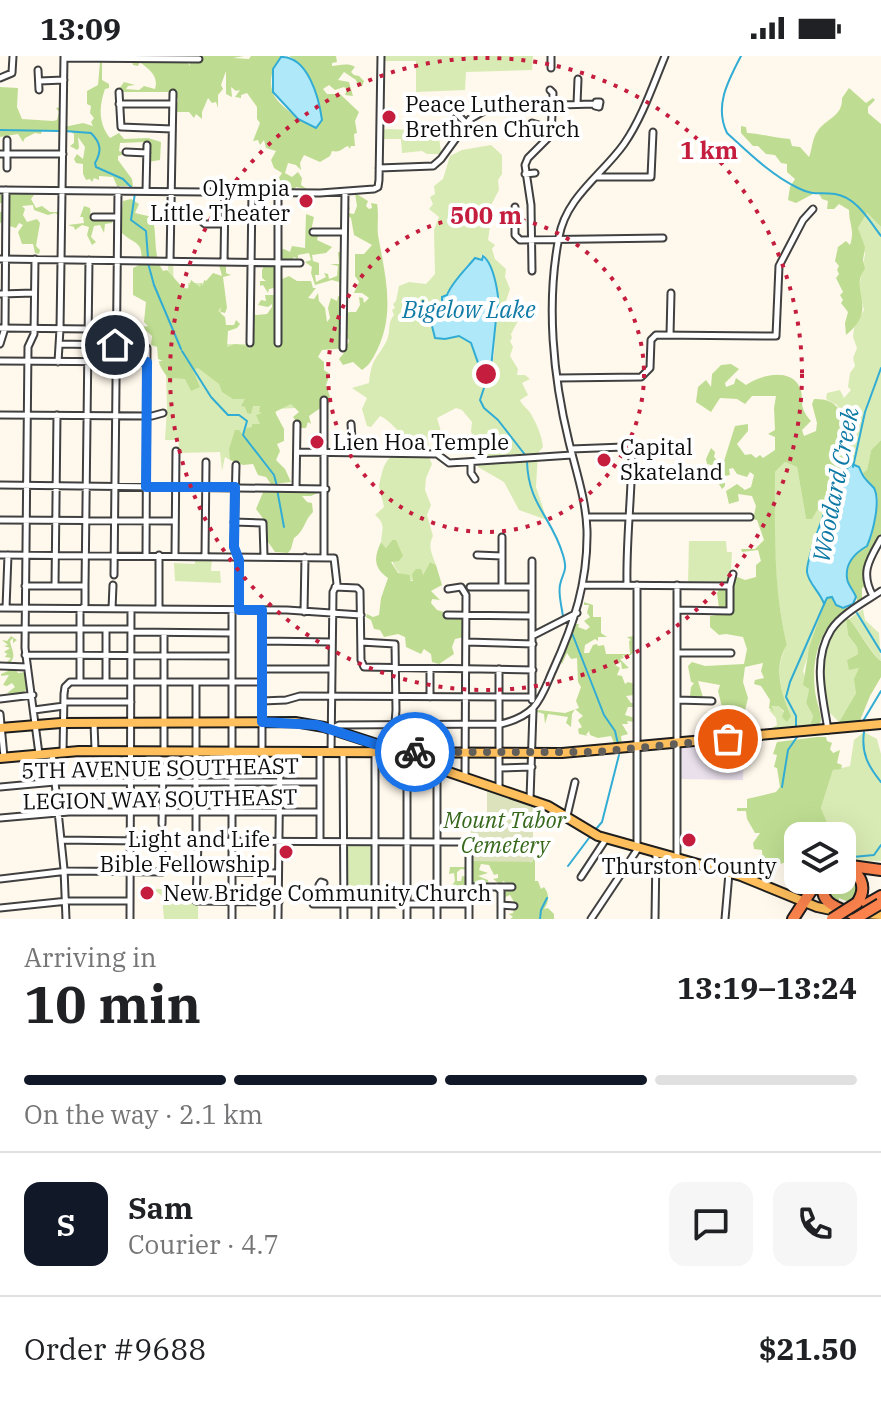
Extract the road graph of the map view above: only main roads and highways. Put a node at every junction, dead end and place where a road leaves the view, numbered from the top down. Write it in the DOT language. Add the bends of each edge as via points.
graph roads {
  1 [pos="881,724"];
  2 [pos="1,728"];
  3 [pos="392,752"];
  4 [pos="405,755"];
  5 [pos="2,757"];
  6 [pos="856,868"];
  7 [pos="881,870"];
  8 [pos="856,873"];
  9 [pos="809,894"];
  10 [pos="823,894"];
  11 [pos="881,896"];
  12 [pos="805,901"];
  13 [pos="881,904"];
  14 [pos="858,910"];
  15 [pos="881,915"];
  16 [pos="793,919"];
  17 [pos="832,919"];
  18 [pos="841,919"];
  1 -- 4 [label="main road" via="637,748"];
  2 -- 3 [label="main road" via="131,722 310,724 337,728"];
  3 -- 4 [label="main road"];
  3 -- 5 [label="main road" via="95,751"];
  4 -- 12 [label="main road" via="530,799 606,839 729,872"];
  6 -- 7 [label="highway"];
  8 -- 14 [label="highway" via="863,893"];
  9 -- 12 [label="highway"];
  10 -- 14 [label="highway" via="836,908"];
  11 -- 14 [label="highway"];
  12 -- 14 [label="main road" via="827,910"];
  12 -- 16 [label="highway"];
  13 -- 14 [label="highway, bridge"];
  14 -- 15 [label="main road"];
  14 -- 17 [label="highway, bridge"];
  14 -- 18 [label="highway, bridge"];
}
